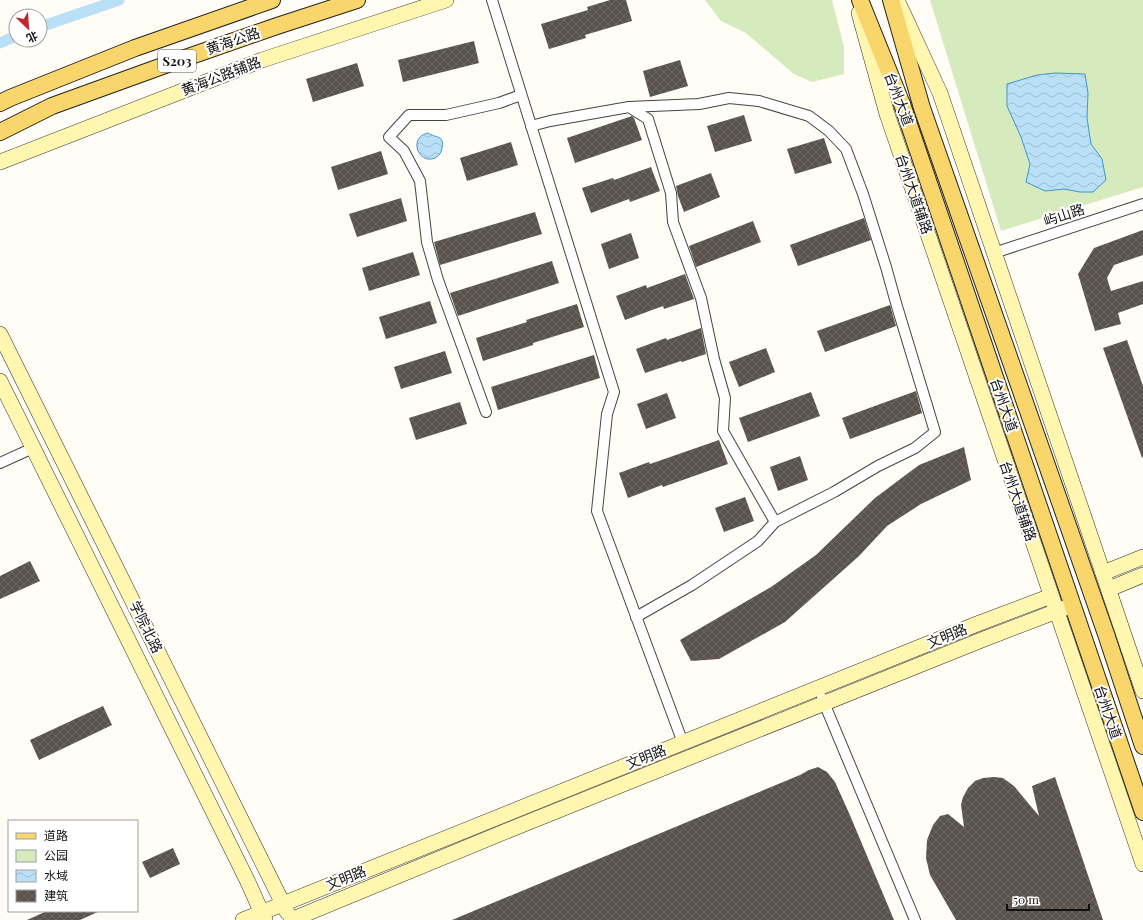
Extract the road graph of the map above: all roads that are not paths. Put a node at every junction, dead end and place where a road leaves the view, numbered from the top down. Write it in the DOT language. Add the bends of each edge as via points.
graph roads {
  1 [pos="272,0"];
  2 [pos="357,0"];
  3 [pos="446,0"];
  4 [pos="492,0"];
  5 [pos="856,0"];
  6 [pos="860,0"];
  7 [pos="891,0"];
  8 [pos="897,0"];
  9 [pos="522,95"];
  10 [pos="0,102"];
  11 [pos="629,107"];
  12 [pos="531,126"];
  13 [pos="0,132"];
  14 [pos="0,162"];
  15 [pos="1143,204"];
  16 [pos="994,253"];
  17 [pos="0,334"];
  18 [pos="0,381"];
  19 [pos="486,412"];
  20 [pos="33,448"];
  21 [pos="0,463"];
  22 [pos="775,522"];
  23 [pos="1143,557"];
  24 [pos="1143,568"];
  25 [pos="1103,573"];
  26 [pos="1143,575"];
  27 [pos="1109,589"];
  28 [pos="1051,596"];
  29 [pos="1072,605"];
  30 [pos="1056,611"];
  31 [pos="636,617"];
  32 [pos="977,624"];
  33 [pos="984,639"];
  34 [pos="819,689"];
  35 [pos="1143,691"];
  36 [pos="824,703"];
  37 [pos="683,743"];
  38 [pos="1143,746"];
  39 [pos="1143,812"];
  40 [pos="1143,864"];
  41 [pos="283,904"];
  42 [pos="263,916"];
  43 [pos="243,920"];
  44 [pos="291,920"];
  45 [pos="915,920"];
  1 -- 10 [label="main road, 黄海公路 / S203" via="135,48"];
  2 -- 13 [label="main road, 黄海公路 / S203" via="52,106"];
  3 -- 14 [label="main road, 黄海公路辅路" via="262,60"];
  4 -- 9 [label="street"];
  5 -- 28 [label="main road, 台州大道辅路" via="887,114"];
  6 -- 29 [label="main road, 台州大道" via="902,104"];
  7 -- 38 [label="main road, 台州大道" via="922,108 1104,626"];
  8 -- 16 [label="main road" via="940,93"];
  9 -- 12 [label="street"];
  9 -- 19 [label="street" via="446,116 409,115 389,137 404,151 420,181 427,242 438,280"];
  11 -- 12 [label="street"];
  11 -- 22 [label="street" via="648,119 671,193 673,222 701,298 725,398 723,431"];
  11 -- 22 [label="street" via="699,104 729,98 759,101 809,116 829,131 846,149 860,188 935,432 915,448"];
  12 -- 31 [label="street" via="614,392 607,414 597,511"];
  15 -- 16 [label="street, 屿山路"];
  16 -- 25 [label="main road"];
  17 -- 41 [label="main road, 学院北路"];
  18 -- 20 [label="main road, 学院北路"];
  20 -- 21 [label="street"];
  20 -- 42 [label="main road, 学院北路"];
  22 -- 31 [label="street" via="758,541 692,585"];
  23 -- 24 [label="main road" via="1140,561"];
  23 -- 25 [label="main road"];
  25 -- 27 [label="main road"];
  26 -- 27 [label="main road"];
  27 -- 35 [label="main road"];
  28 -- 30 [label="main road, 台州大道辅路"];
  28 -- 32 [label="main road, 文明路"];
  29 -- 30 [label="main road, 文明路"];
  29 -- 39 [label="main road, 台州大道"];
  30 -- 33 [label="main road, 文明路"];
  30 -- 40 [label="main road, 台州大道辅路"];
  31 -- 37 [label="street"];
  32 -- 33 [label="main road" via="988,628"];
  32 -- 34 [label="main road, 文明路"];
  33 -- 36 [label="main road, 文明路"];
  34 -- 36 [label="street"];
  34 -- 37 [label="main road, 文明路"];
  36 -- 44 [label="main road, 文明路"];
  36 -- 45 [label="street"];
  37 -- 41 [label="main road, 文明路"];
  41 -- 42 [label="main road, 文明路"];
  41 -- 44 [label="main road, 学院北路"];
  42 -- 43 [label="main road, 文明路"];
}
